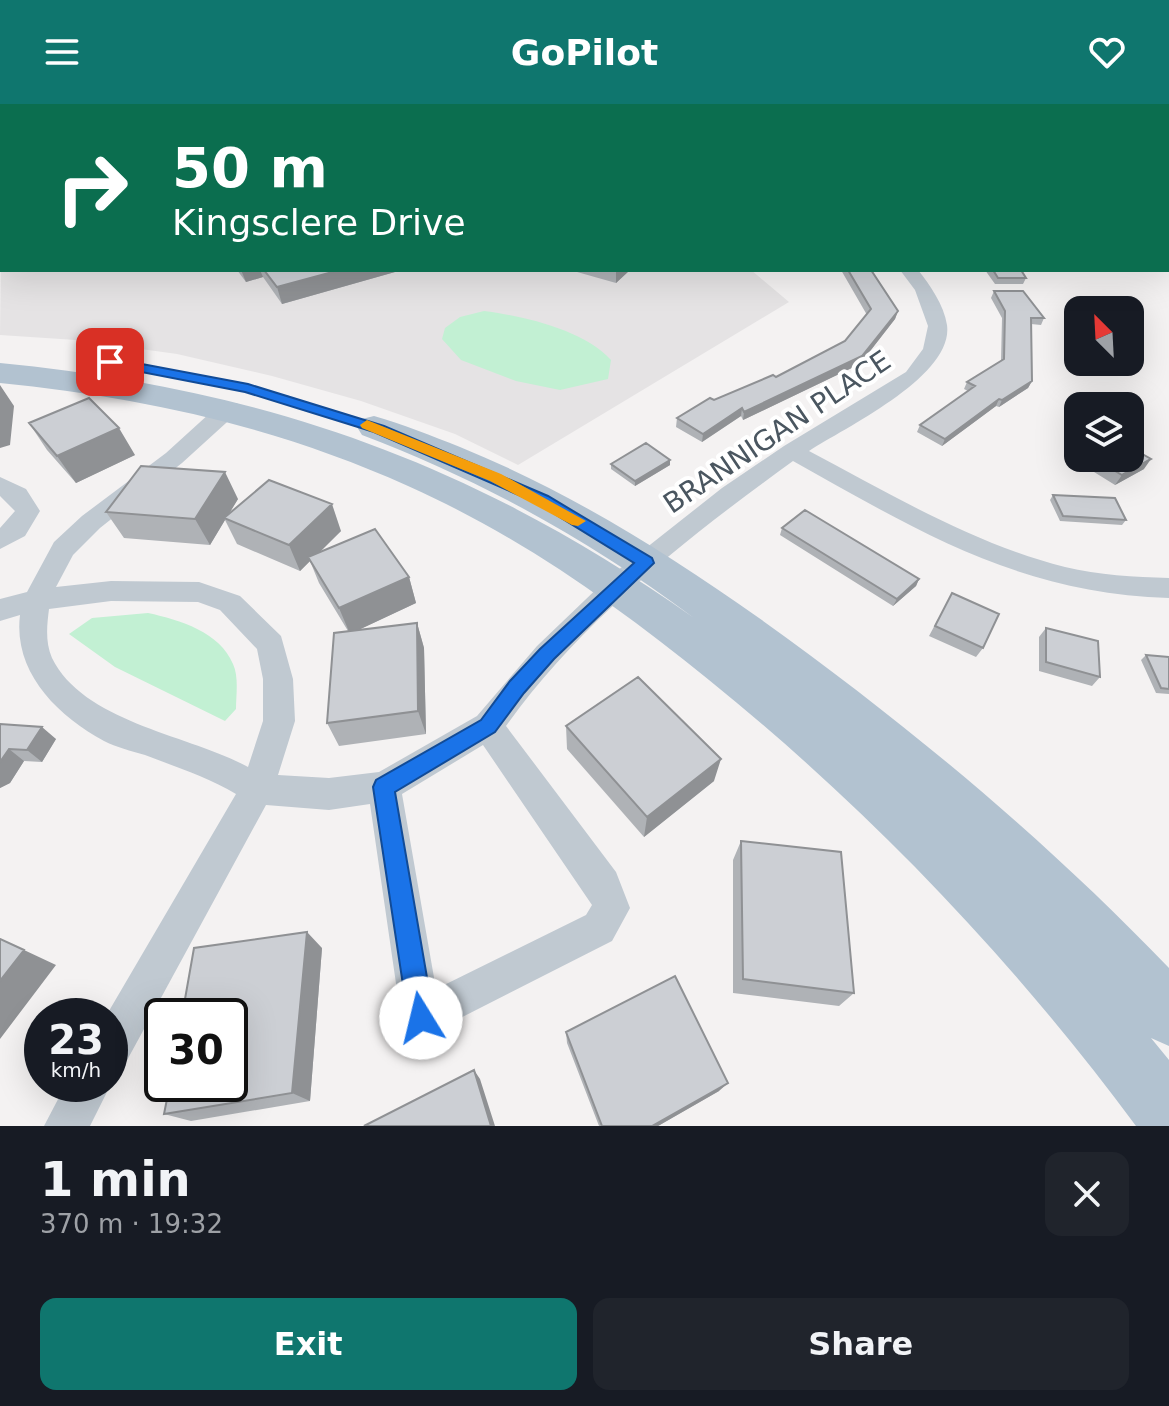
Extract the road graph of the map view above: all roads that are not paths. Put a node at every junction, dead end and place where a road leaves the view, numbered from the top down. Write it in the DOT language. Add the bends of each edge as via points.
graph roads {
  1 [pos="586,104"];
  2 [pos="611,104"];
  3 [pos="910,272"];
  4 [pos="0,351"];
  5 [pos="0,373"];
  6 [pos="229,408"];
  7 [pos="792,451"];
  8 [pos="0,485"];
  9 [pos="0,540"];
  10 [pos="632,574"];
  11 [pos="1169,588"];
  12 [pos="36,600"];
  13 [pos="0,610"];
  14 [pos="488,726"];
  15 [pos="384,787"];
  16 [pos="257,789"];
  17 [pos="1163,995"];
  18 [pos="128,1017"];
  19 [pos="1104,1031"];
  20 [pos="80,1102"];
  21 [pos="1169,1114"];
  22 [pos="66,1126"];
  1 -- 2 [label="street"];
  3 -- 7 [label="street, BRANNIGAN PLACE" via="929,297 938,326 929,358 913,376"];
  4 -- 10 [label="main road" via="204,378 362,423 542,500"];
  5 -- 6 [label="main road" via="119,386"];
  6 -- 10 [label="main road" via="406,472"];
  6 -- 12 [label="street" via="63,549"];
  7 -- 10 [label="street, BRANNIGAN PLACE"];
  7 -- 11 [label="street" via="967,544 1022,565 1091,583"];
  8 -- 9 [label="street" via="17,495 28,511 16,530"];
  10 -- 14 [label="street, BRANNIGAN PLACE" via="517,687"];
  10 -- 17 [label="main road" via="720,614 899,750"];
  10 -- 19 [label="main road" via="956,869"];
  12 -- 13 [label="street"];
  12 -- 16 [label="street" via="32,636 39,663 64,695 115,731 220,768"];
  12 -- 16 [label="street" via="111,591 199,592 230,603 251,620 271,644 278,679 279,721"];
  14 -- 15 [label="street"];
  14 -- 15 [label="street" via="603,885 612,908 599,928 421,1018"];
  15 -- 16 [label="street" via="329,794"];
  16 -- 18 [label="street"];
  17 -- 19 [label="street"];
  19 -- 21 [label="main road"];
  20 -- 22 [label="street"];
}
